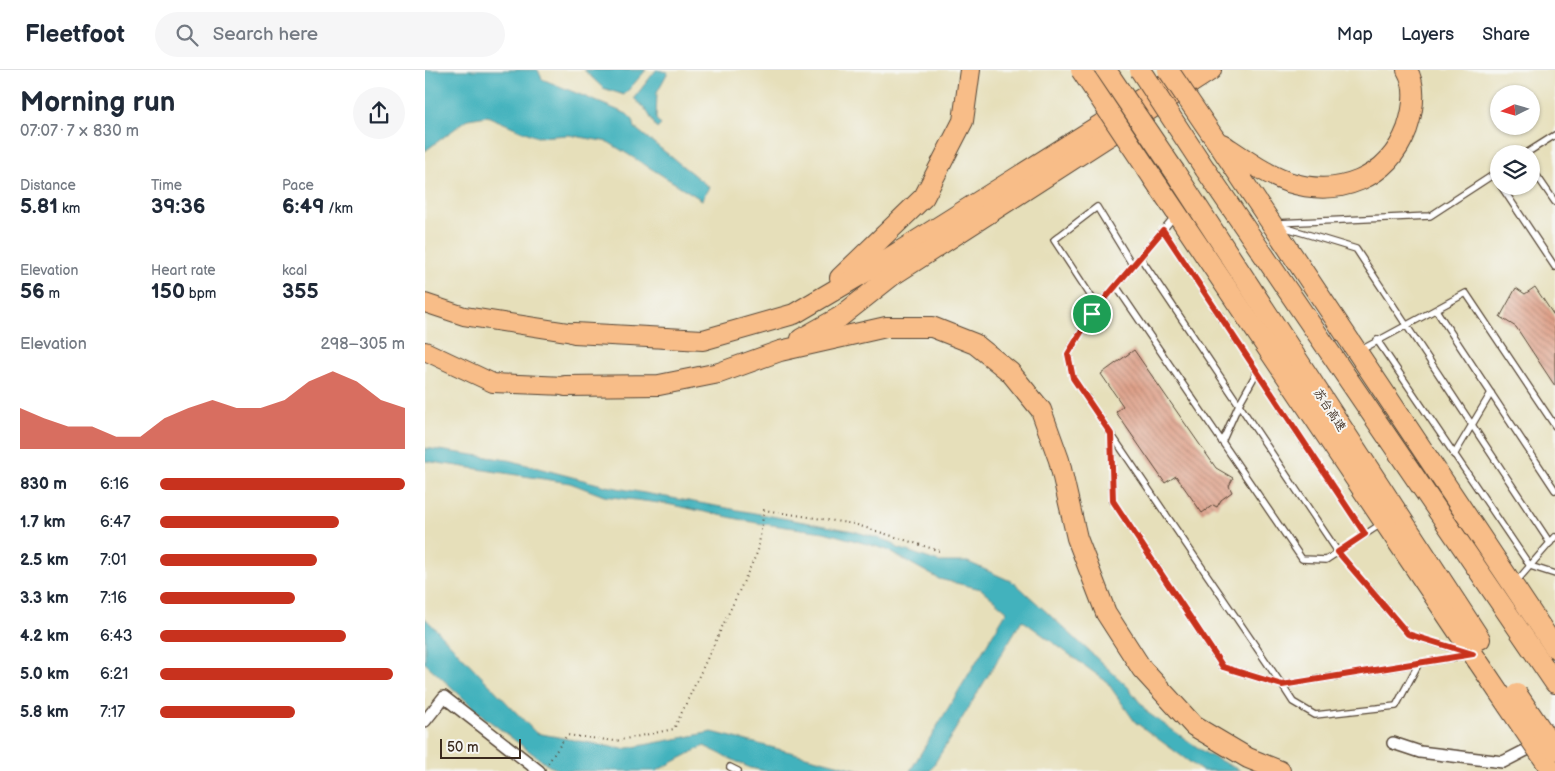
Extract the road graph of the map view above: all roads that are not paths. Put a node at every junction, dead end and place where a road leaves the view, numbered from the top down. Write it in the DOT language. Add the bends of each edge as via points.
graph roads {
  1 [pos="971,70"];
  2 [pos="1081,70"];
  3 [pos="1105,70"];
  4 [pos="1140,70"];
  5 [pos="1168,70"];
  6 [pos="1187,70"];
  7 [pos="1211,70"];
  8 [pos="1407,70"];
  9 [pos="1555,135"];
  10 [pos="1215,139"];
  11 [pos="1539,145"];
  12 [pos="1490,177"];
  13 [pos="1540,180"];
  14 [pos="1507,195"];
  15 [pos="1555,202"];
  16 [pos="1177,214"];
  17 [pos="1271,224"];
  18 [pos="1163,230"];
  19 [pos="1140,257"];
  20 [pos="1133,266"];
  21 [pos="1555,267"];
  22 [pos="1116,286"];
  23 [pos="814,302"];
  24 [pos="431,305"];
  25 [pos="1098,307"];
  26 [pos="1436,310"];
  27 [pos="1405,324"];
  28 [pos="574,333"];
  29 [pos="1377,340"];
  30 [pos="425,351"];
  31 [pos="780,351"];
  32 [pos="1357,352"];
  33 [pos="1257,372"];
  34 [pos="565,386"];
  35 [pos="1491,393"];
  36 [pos="1239,404"];
  37 [pos="1472,424"];
  38 [pos="1555,426"];
  39 [pos="1111,434"];
  40 [pos="1222,442"];
  41 [pos="1454,455"];
  42 [pos="1555,490"];
  43 [pos="1384,522"];
  44 [pos="1365,534"];
  45 [pos="1555,537"];
  46 [pos="1550,543"];
  47 [pos="1338,552"];
  48 [pos="1530,566"];
  49 [pos="1555,574"];
  50 [pos="1513,585"];
  51 [pos="1555,648"];
  52 [pos="1480,656"];
  53 [pos="1419,663"];
  54 [pos="1555,683"];
  55 [pos="1282,685"];
  56 [pos="425,721"];
  57 [pos="1555,735"];
  58 [pos="1393,743"];
  59 [pos="1555,750"];
  60 [pos="543,767"];
  61 [pos="731,767"];
  62 [pos="738,771"];
  63 [pos="1279,771"];
  64 [pos="1552,771"];
  1 -- 23 [label="highway" via="963,121 924,197"];
  2 -- 16 [label="highway, bridge"];
  3 -- 52 [label="highway, 苏台高速, bridge" via="1175,172"];
  4 -- 54 [label="highway, bridge"];
  5 -- 10 [label="highway, bridge"];
  6 -- 23 [label="highway" via="895,255"];
  7 -- 31 [label="highway" via="893,275 841,317"];
  8 -- 10 [label="highway" via="1412,79 1412,114 1399,148 1381,168 1354,184 1321,188 1288,182 1251,164"];
  9 -- 11 [label="lane"];
  10 -- 17 [label="highway"];
  12 -- 17 [label="lane" via="1430,216"];
  13 -- 15 [label="lane"];
  14 -- 21 [label="lane"];
  16 -- 18 [label="lane"];
  16 -- 43 [label="highway"];
  17 -- 27 [label="lane" via="1356,249"];
  17 -- 32 [label="highway"];
  18 -- 19 [label="lane"];
  18 -- 33 [label="lane"];
  19 -- 20 [label="lane"];
  19 -- 36 [label="lane"];
  20 -- 22 [label="lane"];
  20 -- 25 [label="lane" via="1097,207 1054,240"];
  22 -- 25 [label="lane"];
  22 -- 40 [label="lane"];
  23 -- 28 [label="highway" via="794,314 703,340"];
  24 -- 28 [label="main road" via="464,316"];
  25 -- 39 [label="lane" via="1068,354 1073,378"];
  26 -- 27 [label="lane"];
  26 -- 35 [label="lane"];
  26 -- 38 [label="lane" via="1467,293"];
  27 -- 29 [label="lane"];
  27 -- 37 [label="lane"];
  29 -- 32 [label="lane"];
  29 -- 41 [label="lane"];
  30 -- 34 [label="main road" via="493,383"];
  31 -- 34 [label="highway" via="719,373 659,385"];
  31 -- 63 [label="highway" via="886,327 932,327 975,344 1010,372 1041,410 1059,460 1077,538 1106,613 1142,669 1194,726 1248,758"];
  32 -- 50 [label="highway"];
  33 -- 36 [label="lane"];
  33 -- 44 [label="lane"];
  35 -- 37 [label="lane"];
  35 -- 42 [label="lane"];
  36 -- 40 [label="lane"];
  36 -- 47 [label="lane"];
  37 -- 41 [label="lane"];
  37 -- 46 [label="lane"];
  39 -- 55 [label="lane"];
  39 -- 55 [label="lane" via="1113,501 1223,667"];
  40 -- 47 [label="lane" via="1302,559 1326,560"];
  41 -- 48 [label="lane"];
  43 -- 44 [label="lane"];
  43 -- 52 [label="highway"];
  44 -- 47 [label="lane"];
  45 -- 46 [label="lane"];
  46 -- 48 [label="lane"];
  47 -- 52 [label="lane" via="1408,634"];
  48 -- 49 [label="lane"];
  48 -- 50 [label="lane"];
  50 -- 51 [label="highway"];
  52 -- 53 [label="lane"];
  52 -- 59 [label="highway, 苏台高速, bridge"];
  52 -- 64 [label="highway, bridge"];
  53 -- 55 [label="lane"];
  53 -- 55 [label="lane" via="1396,706 1315,715 1293,702"];
  56 -- 60 [label="street" via="445,697"];
  57 -- 58 [label="street" via="1503,762 1420,752"];
  61 -- 62 [label="lane"];
}
